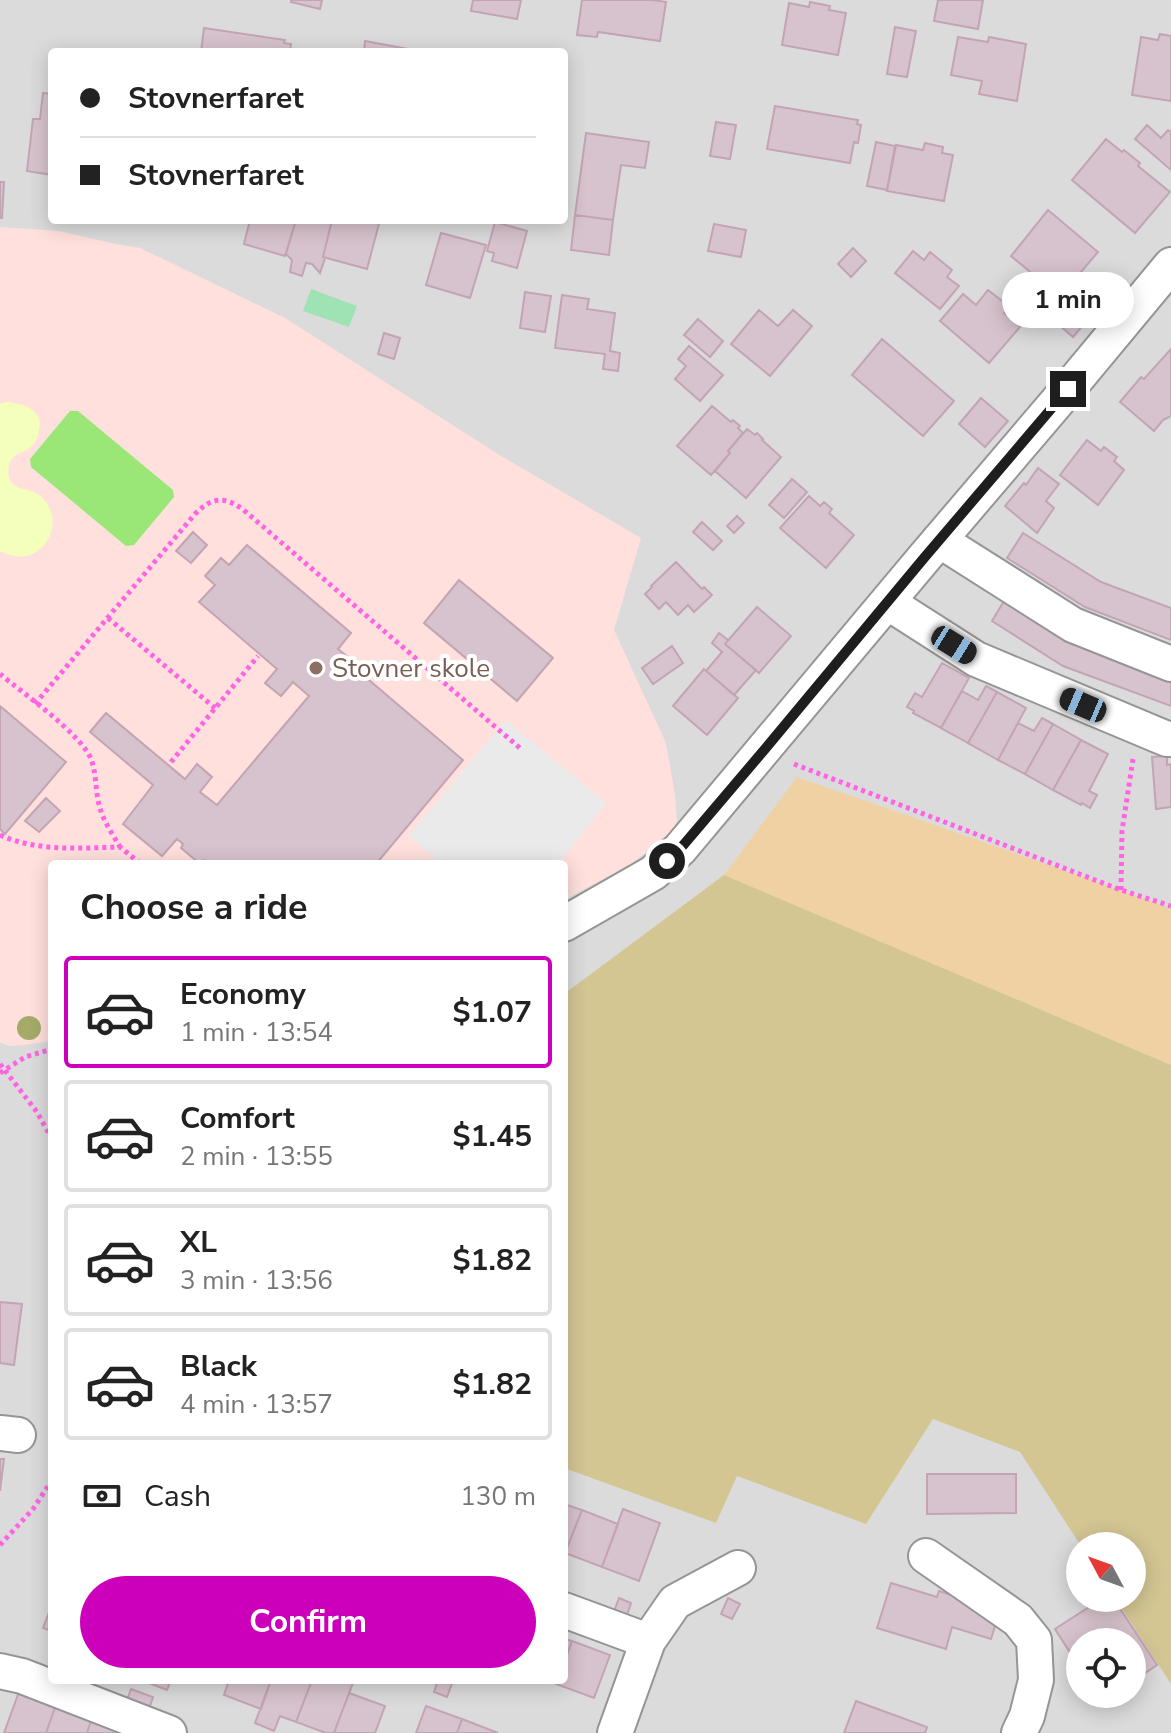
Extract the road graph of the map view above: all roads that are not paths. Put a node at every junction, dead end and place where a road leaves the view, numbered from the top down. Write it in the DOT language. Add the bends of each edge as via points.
graph roads {
  1 [pos="1171,265"];
  2 [pos="939,540"];
  3 [pos="887,602"];
  4 [pos="1171,664"];
  5 [pos="1156,733"];
  6 [pos="568,922"];
  7 [pos="926,1556"];
  8 [pos="738,1568"];
  9 [pos="568,1611"];
  10 [pos="648,1641"];
  11 [pos="0,1671"];
  12 [pos="169,1733"];
  13 [pos="615,1733"];
  14 [pos="1019,1733"];
  1 -- 2 [label="street"];
  2 -- 3 [label="street"];
  2 -- 4 [label="street" via="1073,625"];
  3 -- 5 [label="street" via="976,659"];
  3 -- 6 [label="street" via="680,849 653,873"];
  7 -- 14 [label="street" via="1018,1620 1034,1640 1036,1680"];
  8 -- 10 [label="street" via="675,1602"];
  9 -- 10 [label="street"];
  10 -- 13 [label="street"];
  11 -- 12 [label="street"];
}
